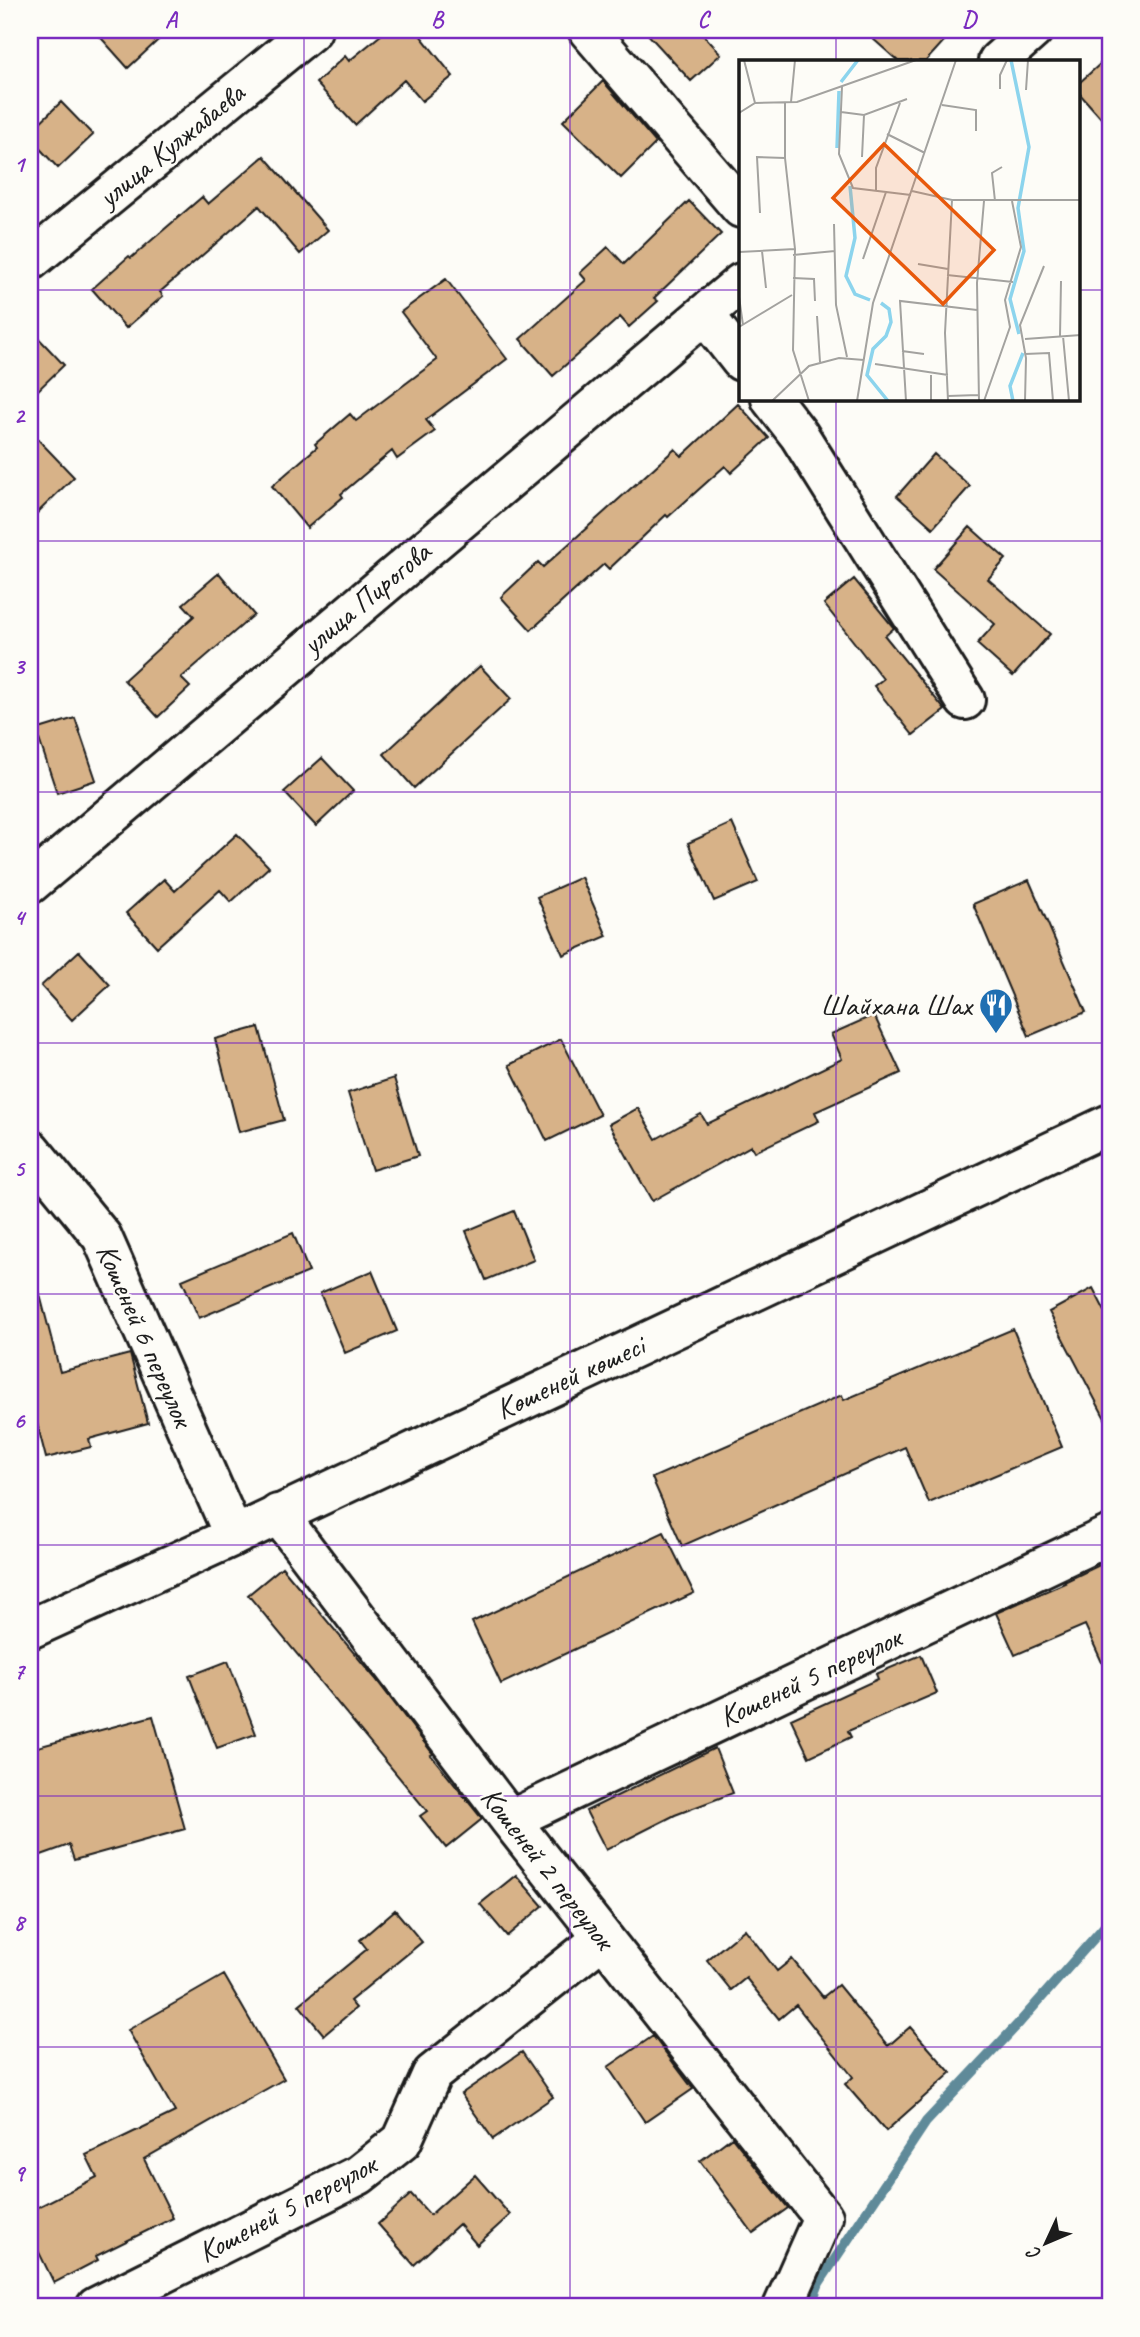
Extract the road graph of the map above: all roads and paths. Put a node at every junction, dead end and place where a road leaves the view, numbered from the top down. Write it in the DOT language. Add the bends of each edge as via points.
graph roads {
  1 [pos="313,30"];
  2 [pos="588,30"];
  3 [pos="1033,30"];
  4 [pos="1000,60"];
  5 [pos="739,206"];
  6 [pos="30,261"];
  7 [pos="739,285"];
  8 [pos="704,314"];
  9 [pos="739,358"];
  10 [pos="773,401"];
  11 [pos="965,700"];
  12 [pos="30,884"];
  13 [pos="1110,1124"];
  14 [pos="30,1149"];
  15 [pos="278,1514"];
  16 [pos="1110,1535"];
  17 [pos="234,1536"];
  18 [pos="30,1629"];
  19 [pos="510,1820"];
  20 [pos="603,1938"];
  21 [pos="96,2307"];
  22 [pos="783,2307"];
  1 -- 6 [label="street, улица Кулжабаева"];
  2 -- 5 [label="street"];
  3 -- 4 [label="street"];
  7 -- 8 [label="street, улица Пирогова"];
  8 -- 9 [label="street"];
  8 -- 12 [label="street, улица Пирогова"];
  10 -- 11 [label="street" via="799,435"];
  13 -- 15 [label="street, Көшеней көшесі"];
  14 -- 17 [label="street, Кошеней 6 переулок" via="102,1237"];
  15 -- 17 [label="street, Көшеней көшесі"];
  15 -- 19 [label="street, Кошеней 2 переулок"];
  16 -- 19 [label="street, Кошеней 5 переулок"];
  17 -- 18 [label="street, Көшеней көшесі"];
  19 -- 20 [label="street, Кошеней 2 переулок"];
  20 -- 21 [label="street, Кошеней 5 переулок" via="432,2074 402,2141 359,2175"];
  20 -- 22 [label="street, Кошеней 2 переулок" via="823,2217"];
}
